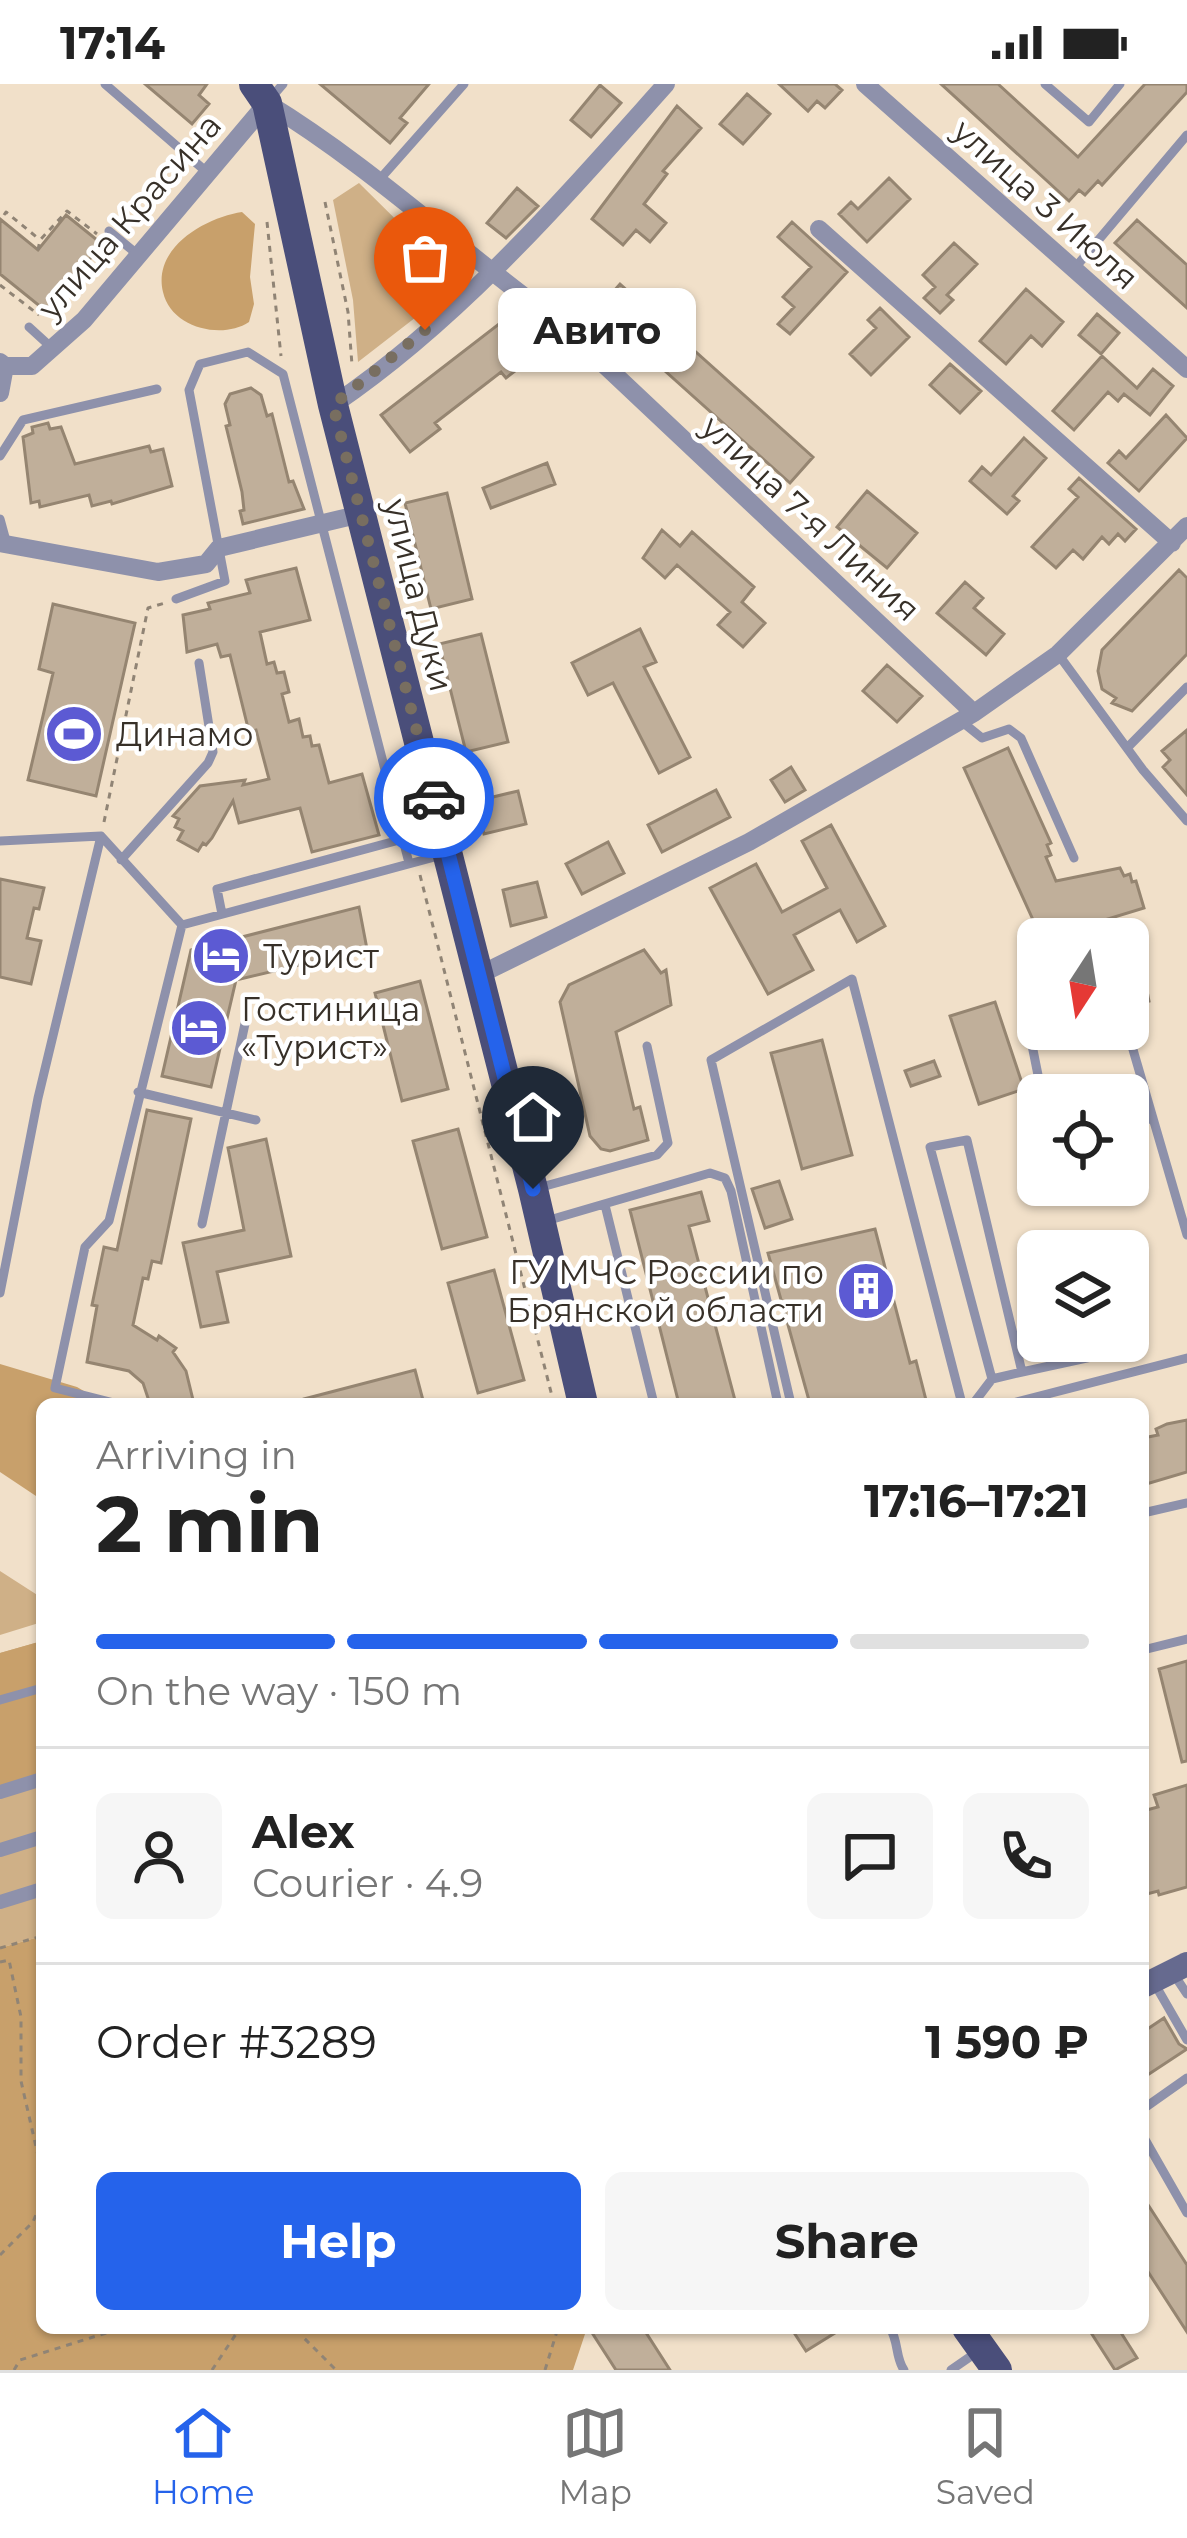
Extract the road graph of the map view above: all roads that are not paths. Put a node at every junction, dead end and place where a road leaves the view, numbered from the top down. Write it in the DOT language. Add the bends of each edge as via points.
graph roads {
  1 [pos="105,84"];
  2 [pos="464,84"];
  3 [pos="666,84"];
  4 [pos="1045,84"];
  5 [pos="1120,84"];
  6 [pos="867,85"];
  7 [pos="268,90"];
  8 [pos="1187,135"];
  9 [pos="209,174"];
  10 [pos="380,179"];
  11 [pos="819,229"];
  12 [pos="105,235"];
  13 [pos="139,256"];
  14 [pos="1074,269"];
  15 [pos="491,274"];
  16 [pos="29,327"];
  17 [pos="52,348"];
  18 [pos="2,366"];
  19 [pos="1187,369"];
  20 [pos="157,389"];
  21 [pos="0,393"];
  22 [pos="333,405"];
  23 [pos="0,456"];
  24 [pos="361,514"];
  25 [pos="0,519"];
  26 [pos="323,522"];
  27 [pos="1187,526"];
  28 [pos="3,542"];
  29 [pos="1172,543"];
  30 [pos="219,548"];
  31 [pos="176,598"];
  32 [pos="1058,654"];
  33 [pos="199,663"];
  34 [pos="1187,686"];
  35 [pos="967,717"];
  36 [pos="1128,747"];
  37 [pos="1187,821"];
  38 [pos="101,836"];
  39 [pos="403,839"];
  40 [pos="0,841"];
  41 [pos="448,854"];
  42 [pos="1074,858"];
  43 [pos="121,860"];
  44 [pos="412,862"];
  45 [pos="222,914"];
  46 [pos="182,925"];
  47 [pos="479,975"];
  48 [pos="246,1019"];
  49 [pos="647,1046"];
  50 [pos="1133,1050"];
  51 [pos="138,1092"];
  52 [pos="226,1113"];
  53 [pos="1153,1118"];
  54 [pos="1149,1119"];
  55 [pos="256,1120"];
  56 [pos="533,1189"];
  57 [pos="605,1205"];
  58 [pos="541,1222"];
  59 [pos="202,1224"];
  60 [pos="1187,1235"];
  61 [pos="0,1238"];
  62 [pos="8,1250"];
  63 [pos="0,1293"];
  64 [pos="1187,1358"];
  65 [pos="1068,1362"];
  66 [pos="1158,1366"];
  67 [pos="1022,1372"];
  68 [pos="992,1378"];
  69 [pos="1162,1379"];
  70 [pos="94,1398"];
  71 [pos="583,1398"];
  72 [pos="653,1398"];
  73 [pos="777,1398"];
  74 [pos="790,1398"];
  75 [pos="960,1398"];
  76 [pos="978,1398"];
  77 [pos="1050,1398"];
  78 [pos="1187,1503"];
  79 [pos="1149,1512"];
  80 [pos="1187,1639"];
  81 [pos="1149,1648"];
  82 [pos="36,1690"];
  83 [pos="0,1700"];
  84 [pos="36,1781"];
  85 [pos="0,1792"];
  86 [pos="36,1839"];
  87 [pos="0,1850"];
  88 [pos="36,1891"];
  89 [pos="0,1902"];
  90 [pos="1164,1976"];
  91 [pos="1187,1994"];
  92 [pos="1187,2040"];
  93 [pos="1187,2078"];
  94 [pos="1149,2105"];
  95 [pos="1149,2146"];
  96 [pos="1187,2212"];
  97 [pos="893,2334"];
  98 [pos="982,2349"];
  99 [pos="904,2370"];
  100 [pos="951,2370"];
  1 -- 9 [label="lane"];
  2 -- 10 [label="lane"];
  3 -- 15 [label="street"];
  4 -- 5 [label="lane" via="1089,122"];
  6 -- 14 [label="street, улица 3 Июля"];
  7 -- 9 [label="street, улица Красина"];
  7 -- 10 [label="street, улица 7-я Линия"];
  7 -- 22 [label="main road, улица Дуки"];
  8 -- 14 [label="lane"];
  9 -- 13 [label="street, улица Красина"];
  10 -- 15 [label="street, улица 7-я Линия"];
  11 -- 29 [label="street"];
  12 -- 13 [label="lane"];
  13 -- 17 [label="street, улица Красина"];
  14 -- 19 [label="street, улица 3 Июля"];
  15 -- 22 [label="street"];
  15 -- 35 [label="street, улица 7-я Линия" via="561,324"];
  16 -- 17 [label="lane"];
  17 -- 18 [label="street, улица Красина" via="32,366"];
  18 -- 21 [label="street"];
  20 -- 23 [label="lane" via="23,419"];
  22 -- 24 [label="main road, улица Дуки"];
  24 -- 26 [label="street"];
  24 -- 41 [label="main road, улица Дуки"];
  25 -- 28 [label="lane"];
  26 -- 30 [label="street"];
  26 -- 30 [label="lane" via="283,374 248,352 200,364 189,390"];
  26 -- 39 [label="lane"];
  27 -- 29 [label="street"];
  28 -- 30 [label="street" via="158,572 206,564"];
  29 -- 32 [label="street"];
  30 -- 31 [label="lane" via="225,581"];
  32 -- 35 [label="street"];
  32 -- 36 [label="lane"];
  33 -- 43 [label="lane" via="213,752"];
  34 -- 36 [label="lane"];
  35 -- 42 [label="lane" via="982,738 1009,730 1022,738"];
  35 -- 47 [label="street" via="749,842"];
  36 -- 37 [label="lane"];
  38 -- 40 [label="lane"];
  38 -- 43 [label="lane"];
  38 -- 62 [label="lane"];
  39 -- 44 [label="lane"];
  39 -- 45 [label="lane" via="217,889"];
  41 -- 44 [label="lane"];
  41 -- 47 [label="main road, улица Дуки"];
  43 -- 46 [label="lane"];
  44 -- 45 [label="lane"];
  45 -- 46 [label="lane"];
  46 -- 51 [label="lane"];
  47 -- 56 [label="main road, улица Дуки"];
  48 -- 52 [label="lane"];
  49 -- 56 [label="lane" via="668,1143 657,1155"];
  50 -- 53 [label="lane"];
  51 -- 52 [label="lane"];
  51 -- 70 [label="lane" via="109,1221 85,1247 55,1388"];
  52 -- 55 [label="lane"];
  52 -- 59 [label="lane"];
  53 -- 54 [label="lane"];
  53 -- 60 [label="lane"];
  56 -- 58 [label="main road, улица Дуки"];
  57 -- 58 [label="lane"];
  57 -- 72 [label="lane"];
  57 -- 73 [label="lane" via="710,1173 725,1178"];
  58 -- 71 [label="main road, улица Дуки"];
  61 -- 62 [label="lane"];
  62 -- 63 [label="lane"];
  64 -- 66 [label="lane"];
  65 -- 67 [label="lane"];
  66 -- 69 [label="lane"];
  66 -- 77 [label="lane"];
  67 -- 68 [label="lane"];
  67 -- 68 [label="lane" via="967,1141 930,1147"];
  68 -- 76 [label="lane"];
  74 -- 75 [label="lane" via="711,1060 852,979"];
  78 -- 79 [label="lane"];
  80 -- 81 [label="lane"];
  82 -- 83 [label="lane"];
  84 -- 85 [label="street"];
  86 -- 87 [label="street"];
  88 -- 89 [label="street"];
  90 -- 91 [label="lane"];
  90 -- 92 [label="lane"];
  93 -- 94 [label="lane"];
  95 -- 96 [label="lane"];
  97 -- 99 [label="lane"];
  98 -- 100 [label="lane"];
}
